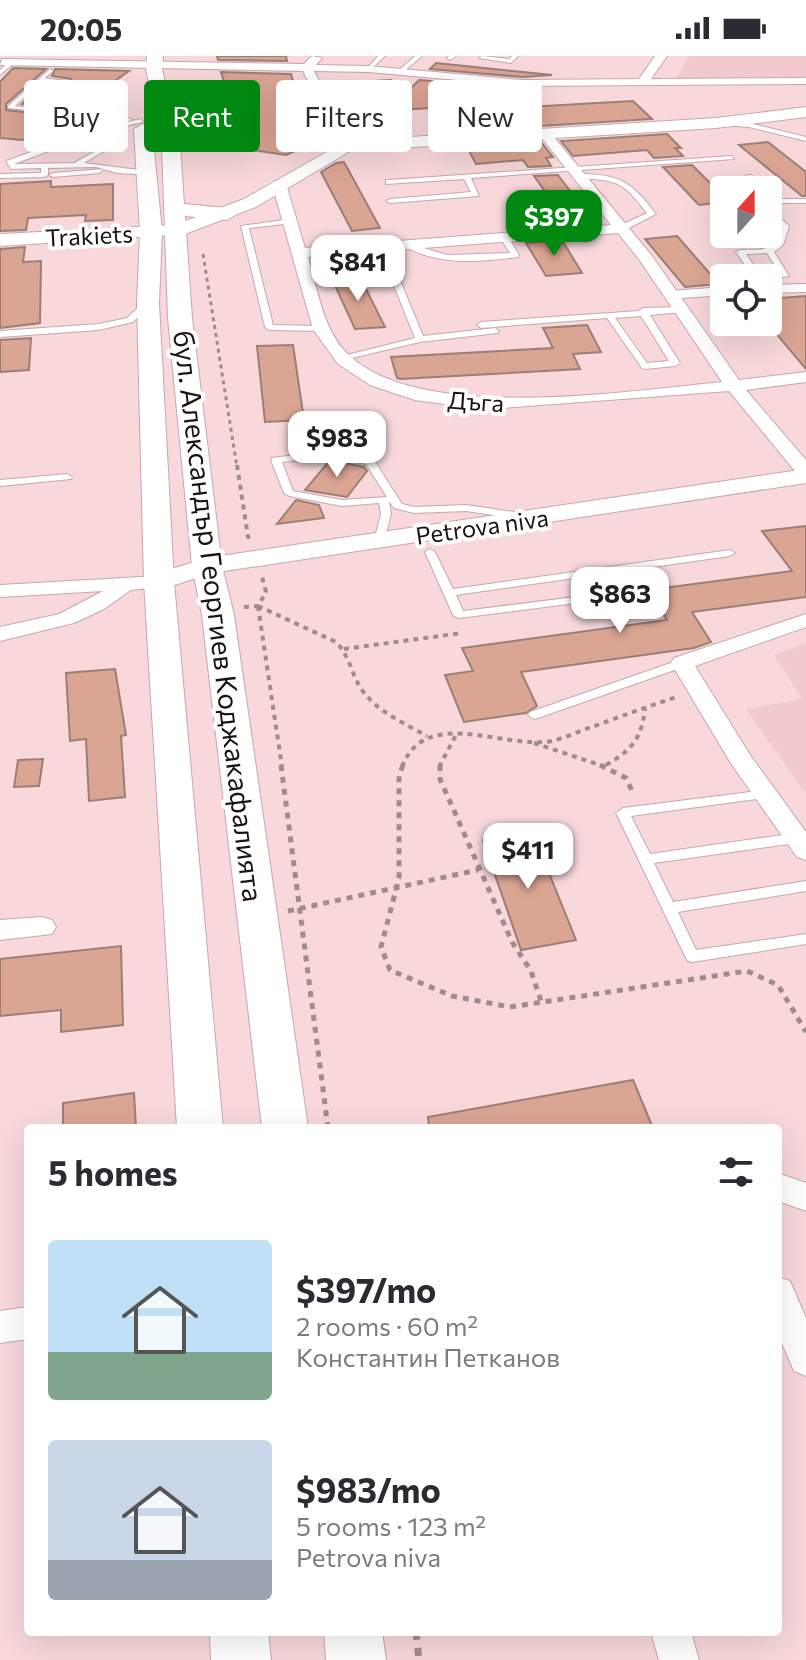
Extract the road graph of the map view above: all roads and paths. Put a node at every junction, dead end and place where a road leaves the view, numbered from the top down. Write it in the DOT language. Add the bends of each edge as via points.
graph roads {
  1 [pos="319,56"];
  2 [pos="382,56"];
  3 [pos="419,56"];
  4 [pos="515,56"];
  5 [pos="661,56"];
  6 [pos="482,58"];
  7 [pos="154,60"];
  8 [pos="4,63"];
  9 [pos="133,67"];
  10 [pos="307,68"];
  11 [pos="368,69"];
  12 [pos="50,71"];
  13 [pos="400,72"];
  14 [pos="41,80"];
  15 [pos="313,80"];
  16 [pos="806,81"];
  17 [pos="643,82"];
  18 [pos="24,94"];
  19 [pos="24,108"];
  20 [pos="806,112"];
  21 [pos="128,115"];
  22 [pos="140,116"];
  23 [pos="716,123"];
  24 [pos="545,134"];
  25 [pos="806,139"];
  26 [pos="412,142"];
  27 [pos="98,152"];
  28 [pos="340,152"];
  29 [pos="732,158"];
  30 [pos="77,164"];
  31 [pos="108,169"];
  32 [pos="45,171"];
  33 [pos="578,172"];
  34 [pos="147,173"];
  35 [pos="465,175"];
  36 [pos="0,176"];
  37 [pos="389,182"];
  38 [pos="782,200"];
  39 [pos="390,201"];
  40 [pos="806,201"];
  41 [pos="285,204"];
  42 [pos="227,214"];
  43 [pos="177,220"];
  44 [pos="203,223"];
  45 [pos="622,228"];
  46 [pos="151,232"];
  47 [pos="0,240"];
  48 [pos="382,246"];
  49 [pos="774,248"];
  50 [pos="770,251"];
  51 [pos="300,253"];
  52 [pos="748,264"];
  53 [pos="778,264"];
  54 [pos="806,288"];
  55 [pos="782,289"];
  56 [pos="710,292"];
  57 [pos="670,295"];
  58 [pos="148,303"];
  59 [pos="681,310"];
  60 [pos="643,311"];
  61 [pos="610,317"];
  62 [pos="522,322"];
  63 [pos="481,325"];
  64 [pos="321,329"];
  65 [pos="0,334"];
  66 [pos="420,339"];
  67 [pos="342,359"];
  68 [pos="806,377"];
  69 [pos="734,386"];
  70 [pos="806,474"];
  71 [pos="67,477"];
  72 [pos="0,483"];
  73 [pos="806,494"];
  74 [pos="388,498"];
  75 [pos="536,519"];
  76 [pos="248,537"];
  77 [pos="379,541"];
  78 [pos="430,552"];
  79 [pos="730,553"];
  80 [pos="209,576"];
  81 [pos="142,583"];
  82 [pos="0,591"];
  83 [pos="449,593"];
  84 [pos="615,595"];
  85 [pos="459,615"];
  86 [pos="806,620"];
  87 [pos="0,634"];
  88 [pos="344,649"];
  89 [pos="682,663"];
  90 [pos="697,690"];
  91 [pos="645,708"];
  92 [pos="534,715"];
  93 [pos="457,733"];
  94 [pos="427,736"];
  95 [pos="529,741"];
  96 [pos="605,765"];
  97 [pos="766,794"];
  98 [pos="641,811"];
  99 [pos="801,844"];
  100 [pos="645,859"];
  101 [pos="478,870"];
  102 [pos="806,886"];
  103 [pos="397,887"];
  104 [pos="302,908"];
  105 [pos="669,908"];
  106 [pos="257,918"];
  107 [pos="42,927"];
  108 [pos="0,930"];
  109 [pos="806,939"];
  110 [pos="542,1004"];
  111 [pos="806,1032"];
  112 [pos="200,1124"];
  113 [pos="284,1124"];
  114 [pos="328,1124"];
  115 [pos="782,1188"];
  116 [pos="806,1197"];
  117 [pos="782,1302"];
  118 [pos="24,1324"];
  119 [pos="0,1327"];
  120 [pos="806,1359"];
  121 [pos="239,1636"];
  122 [pos="353,1636"];
  123 [pos="416,1636"];
  124 [pos="672,1636"];
  125 [pos="241,1660"];
  126 [pos="356,1660"];
  127 [pos="419,1660"];
  128 [pos="679,1660"];
  1 -- 10 [label="street"];
  2 -- 11 [label="lane"];
  3 -- 13 [label="lane"];
  4 -- 6 [label="lane" via="511,61"];
  5 -- 17 [label="street"];
  7 -- 9 [label="street"];
  7 -- 10 [label="street"];
  7 -- 43 [label="main road, бул. Александър Георгиев Коджакафалията" via="180,146"];
  8 -- 9 [label="street"];
  10 -- 11 [label="street"];
  10 -- 15 [label="street"];
  11 -- 13 [label="street"];
  12 -- 14 [label="lane"];
  13 -- 17 [label="street" via="523,83"];
  16 -- 17 [label="street"];
  18 -- 19 [label="lane" via="10,107"];
  20 -- 23 [label="street"];
  21 -- 22 [label="lane"];
  22 -- 32 [label="lane" via="9,163"];
  22 -- 34 [label="main road, бул. Александър Георгиев Коджакафалията"];
  23 -- 24 [label="street"];
  23 -- 25 [label="lane"];
  24 -- 26 [label="street"];
  24 -- 33 [label="street"];
  27 -- 30 [label="lane"];
  28 -- 41 [label="street, Trakiets"];
  29 -- 33 [label="lane"];
  30 -- 31 [label="lane"];
  30 -- 32 [label="lane"];
  31 -- 32 [label="lane" via="91,174"];
  31 -- 34 [label="lane"];
  32 -- 36 [label="lane"];
  33 -- 35 [label="lane"];
  33 -- 45 [label="street"];
  33 -- 45 [label="lane" via="625,181 652,214"];
  34 -- 46 [label="main road, бул. Александър Георгиев Коджакафалията"];
  35 -- 37 [label="lane"];
  35 -- 39 [label="lane" via="476,194"];
  38 -- 40 [label="lane"];
  41 -- 42 [label="street, Trakiets" via="255,199"];
  41 -- 51 [label="street, Дъга"];
  41 -- 64 [label="lane" via="245,226 269,327"];
  42 -- 43 [label="main road"];
  42 -- 44 [label="street, Trakiets"];
  43 -- 44 [label="street, Trakiets"];
  43 -- 46 [label="street, Trakiets"];
  43 -- 80 [label="main road, бул. Александър Георгиев Коджакафалията" via="180,318"];
  44 -- 76 [label="path" via="201,240"];
  45 -- 48 [label="street"];
  45 -- 57 [label="street"];
  46 -- 47 [label="street, Trakiets"];
  46 -- 58 [label="main road, бул. Александър Георгиев Коджакафалията"];
  48 -- 51 [label="street"];
  48 -- 66 [label="lane"];
  49 -- 50 [label="lane"];
  50 -- 52 [label="lane" via="740,252"];
  50 -- 53 [label="lane"];
  51 -- 64 [label="street, Дъга"];
  54 -- 55 [label="street"];
  56 -- 57 [label="street"];
  57 -- 59 [label="street"];
  58 -- 65 [label="lane" via="130,320 99,327"];
  58 -- 81 [label="main road, бул. Александър Георгиев Коджакафалията"];
  59 -- 60 [label="lane"];
  59 -- 69 [label="street"];
  60 -- 61 [label="lane"];
  60 -- 61 [label="lane" via="675,363 645,366"];
  61 -- 62 [label="lane"];
  62 -- 63 [label="lane"];
  62 -- 66 [label="lane" via="489,332"];
  64 -- 67 [label="street, Дъга"];
  66 -- 67 [label="lane"];
  67 -- 69 [label="street, Дъга" via="368,377 455,402 511,404"];
  68 -- 69 [label="street, Дъга"];
  69 -- 70 [label="street"];
  70 -- 75 [label="street, Petrova niva"];
  71 -- 72 [label="lane"];
  73 -- 78 [label="street, Petrova niva"];
  74 -- 74 [label="lane" via="370,462 328,454 276,460 289,493 342,503"];
  74 -- 75 [label="lane" via="414,510 466,508"];
  74 -- 77 [label="lane"];
  75 -- 77 [label="street, Petrova niva"];
  77 -- 80 [label="street, Petrova niva"];
  78 -- 80 [label="street, Petrova niva"];
  78 -- 83 [label="lane"];
  79 -- 83 [label="lane"];
  80 -- 81 [label="street, Petrova niva"];
  80 -- 106 [label="main road, бул. Александър Георгиев Коджакафалията"];
  81 -- 82 [label="street, Petrova niva"];
  81 -- 87 [label="street" via="53,624"];
  81 -- 112 [label="main road, бул. Александър Георгиев Коджакафалията"];
  83 -- 85 [label="lane"];
  84 -- 85 [label="lane"];
  85 -- 88 [label="path" via="466,633"];
  86 -- 89 [label="street"];
  88 -- 94 [label="path" via="361,689"];
  88 -- 104 [label="path" via="258,606"];
  89 -- 90 [label="street"];
  89 -- 92 [label="lane"];
  90 -- 91 [label="path"];
  90 -- 97 [label="street"];
  91 -- 95 [label="path" via="560,738"];
  91 -- 96 [label="path" via="638,743"];
  93 -- 94 [label="path"];
  93 -- 95 [label="path"];
  93 -- 101 [label="path" via="439,768 440,779"];
  94 -- 103 [label="path" via="402,760"];
  95 -- 96 [label="path"];
  96 -- 98 [label="path" via="626,778"];
  97 -- 98 [label="lane"];
  97 -- 99 [label="street"];
  98 -- 100 [label="lane" via="623,813"];
  99 -- 100 [label="lane"];
  100 -- 105 [label="lane"];
  101 -- 103 [label="path"];
  101 -- 110 [label="path" via="531,971"];
  102 -- 105 [label="lane"];
  103 -- 104 [label="path"];
  103 -- 110 [label="path" via="381,947 390,970 480,1003"];
  104 -- 106 [label="path"];
  104 -- 114 [label="path"];
  105 -- 109 [label="lane" via="692,956"];
  106 -- 113 [label="main road, бул. Александър Георгиев Коджакафалията"];
  107 -- 108 [label="street"];
  110 -- 111 [label="path" via="747,971 773,978 781,986"];
  115 -- 116 [label="street"];
  117 -- 120 [label="street"];
  118 -- 119 [label="street"];
  121 -- 125 [label="main road"];
  122 -- 126 [label="main road"];
  123 -- 127 [label="path"];
  124 -- 128 [label="street"];
}
